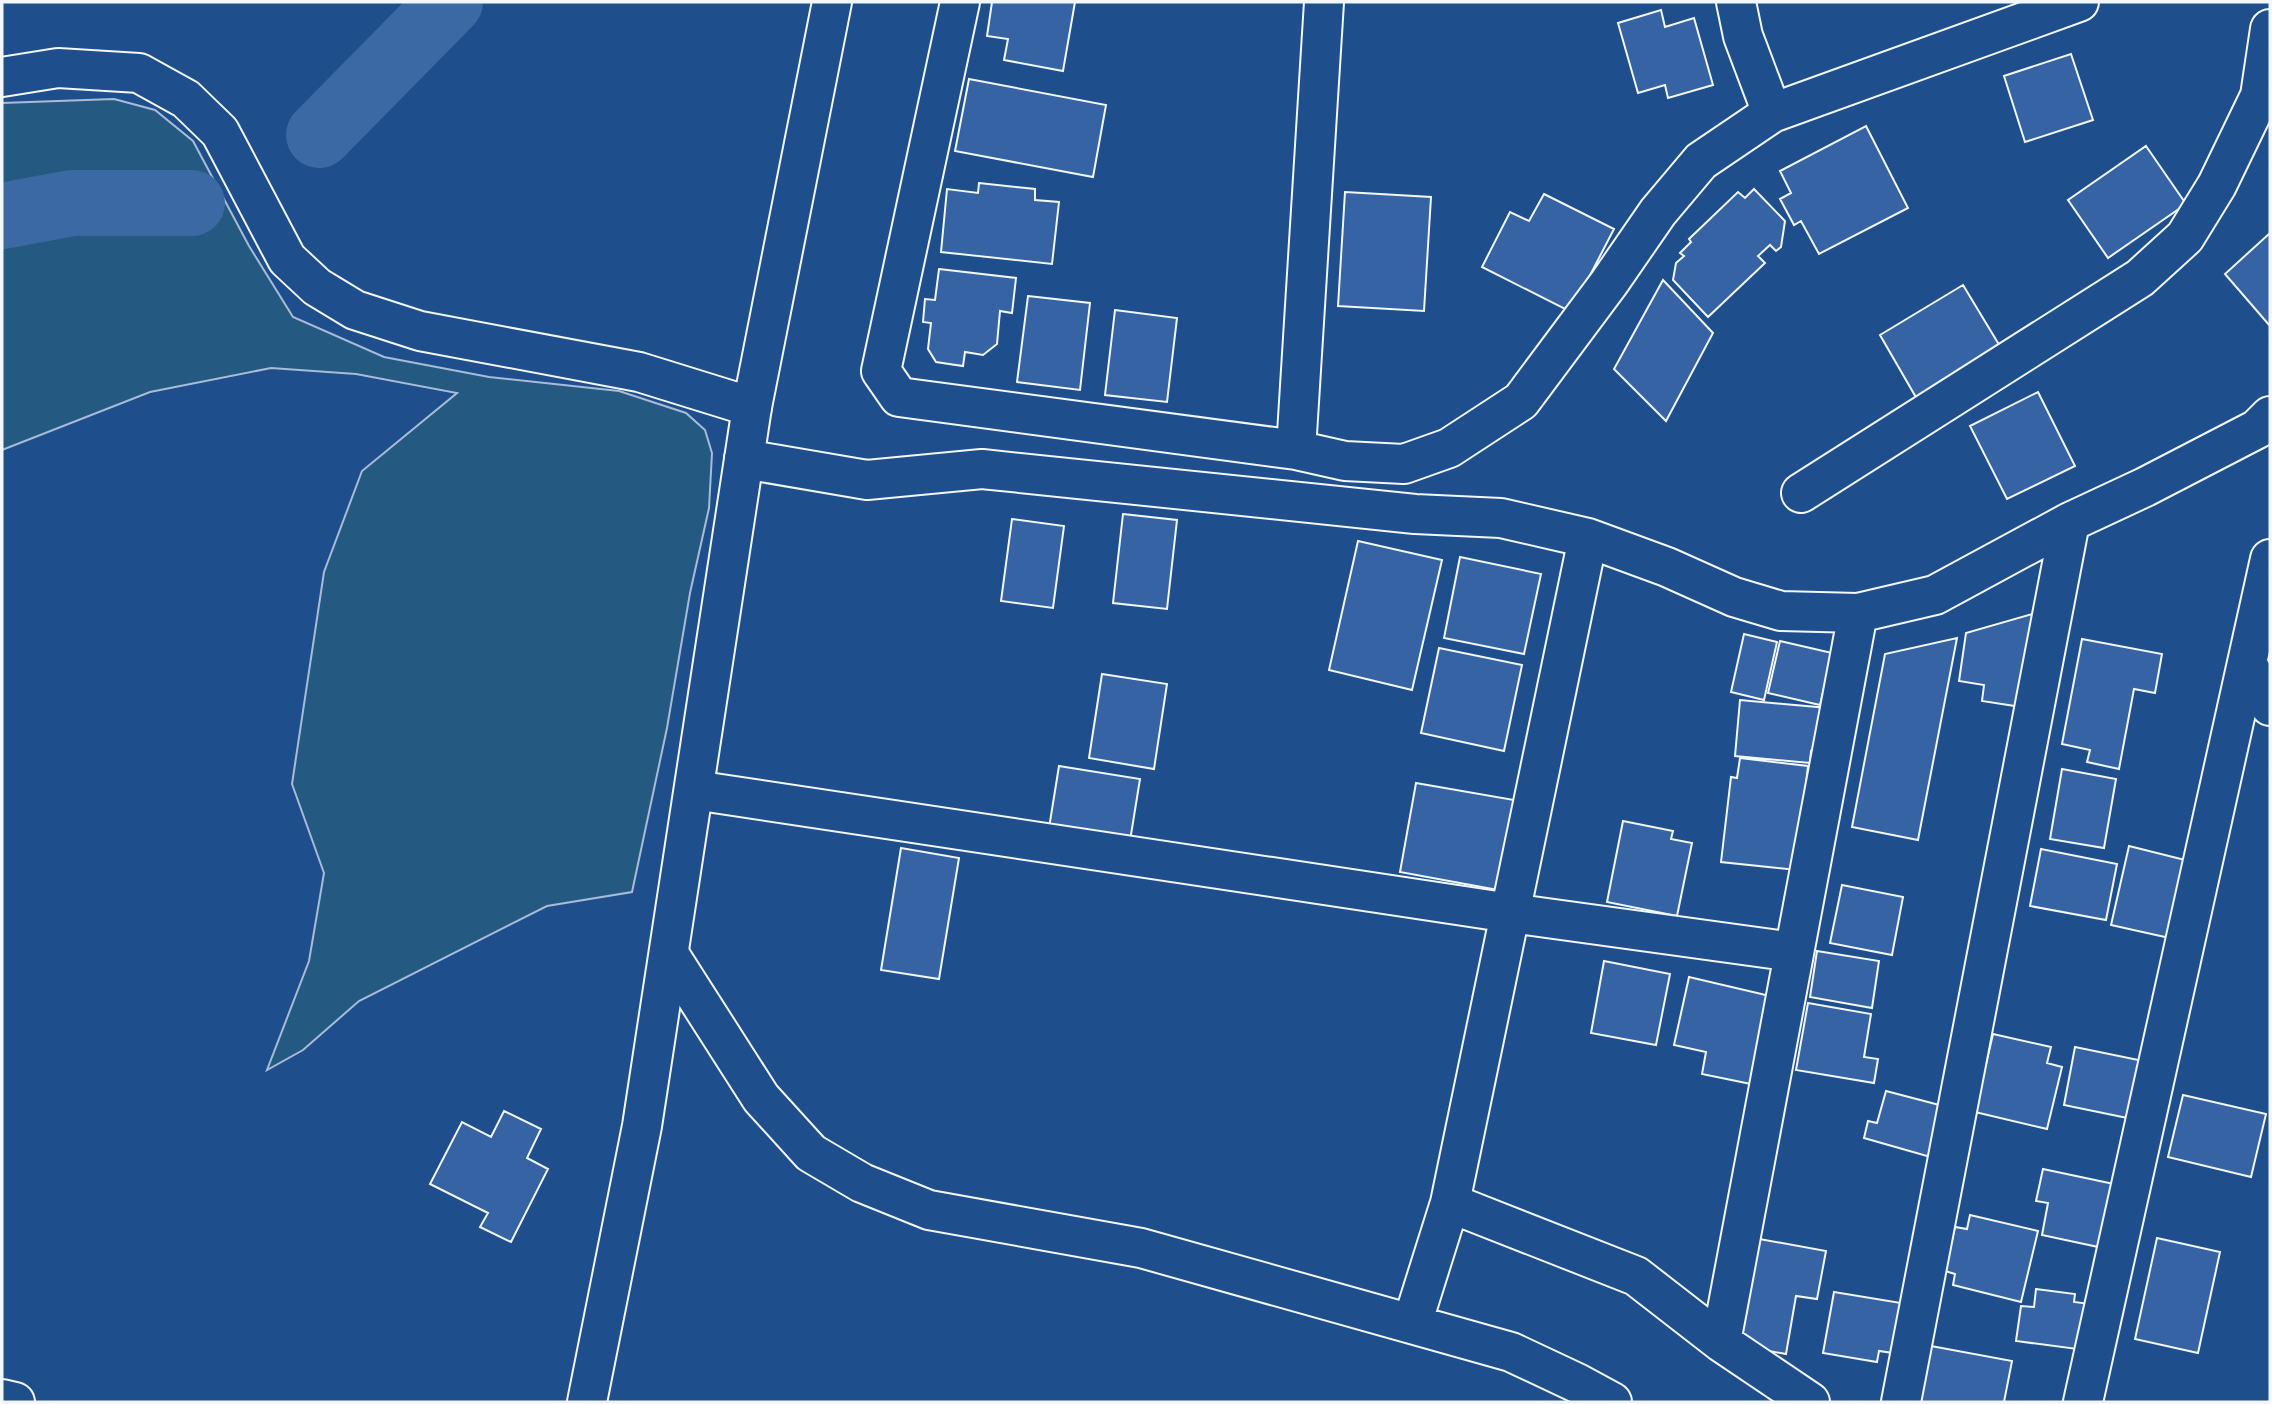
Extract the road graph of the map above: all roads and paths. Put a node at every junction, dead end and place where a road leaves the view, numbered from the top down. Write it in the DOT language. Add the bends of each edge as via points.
graph roads {
  1 [pos="832,2"];
  2 [pos="960,2"];
  3 [pos="1324,2"];
  4 [pos="1736,2"];
  5 [pos="2076,2"];
  6 [pos="2270,29"];
  7 [pos="2,77"];
  8 [pos="1772,113"];
  9 [pos="752,407"];
  10 [pos="2270,416"];
  11 [pos="1296,450"];
  12 [pos="744,458"];
  13 [pos="1801,493"];
  14 [pos="2070,522"];
  15 [pos="1588,538"];
  16 [pos="2270,559"];
  17 [pos="1858,613"];
  18 [pos="2247,663"];
  19 [pos="2270,706"];
  20 [pos="694,790"];
  21 [pos="1510,913"];
  22 [pos="1794,952"];
  23 [pos="669,954"];
  24 [pos="1450,1203"];
  25 [pos="1412,1325"];
  26 [pos="1721,1342"];
  27 [pos="2,1399"];
  28 [pos="15,1402"];
  29 [pos="587,1402"];
  30 [pos="1612,1402"];
  31 [pos="1810,1402"];
  32 [pos="1901,1402"];
  33 [pos="2083,1402"];
  1 -- 9 [label="street"];
  2 -- 11 [label="street" via="881,372 899,397"];
  3 -- 11 [label="street"];
  4 -- 8 [label="street" via="1743,36"];
  5 -- 8 [label="street"];
  6 -- 13 [label="street" via="2260,96 2217,185 2185,237 2140,278"];
  7 -- 9 [label="street" via="58,68 139,73 186,99 220,132 287,259 317,287 355,310 421,331 639,372"];
  8 -- 11 [label="street" via="1701,161 1658,212 1521,401 1450,448 1404,464 1345,461"];
  9 -- 12 [label="street"];
  10 -- 14 [label="street" via="2257,429"];
  12 -- 15 [label="street" via="867,480 982,469 1415,514 1501,517"];
  12 -- 20 [label="street"];
  14 -- 17 [label="street" via="1935,595"];
  14 -- 32 [label="street"];
  15 -- 17 [label="street" via="1734,597 1781,611"];
  15 -- 21 [label="street"];
  16 -- 18 [label="street"];
  17 -- 22 [label="street"];
  18 -- 19 [label="street"];
  18 -- 33 [label="street"];
  20 -- 21 [label="street"];
  20 -- 23 [label="street"];
  21 -- 22 [label="street"];
  21 -- 24 [label="street"];
  22 -- 26 [label="street"];
  23 -- 25 [label="street" via="761,1098 811,1153 862,1183 929,1210 1141,1248"];
  23 -- 29 [label="street" via="642,1126"];
  24 -- 25 [label="street"];
  24 -- 26 [label="street" via="1636,1276"];
  25 -- 30 [label="street" via="1511,1352"];
  26 -- 31 [label="street"];
  27 -- 28 [label="street"];
}
